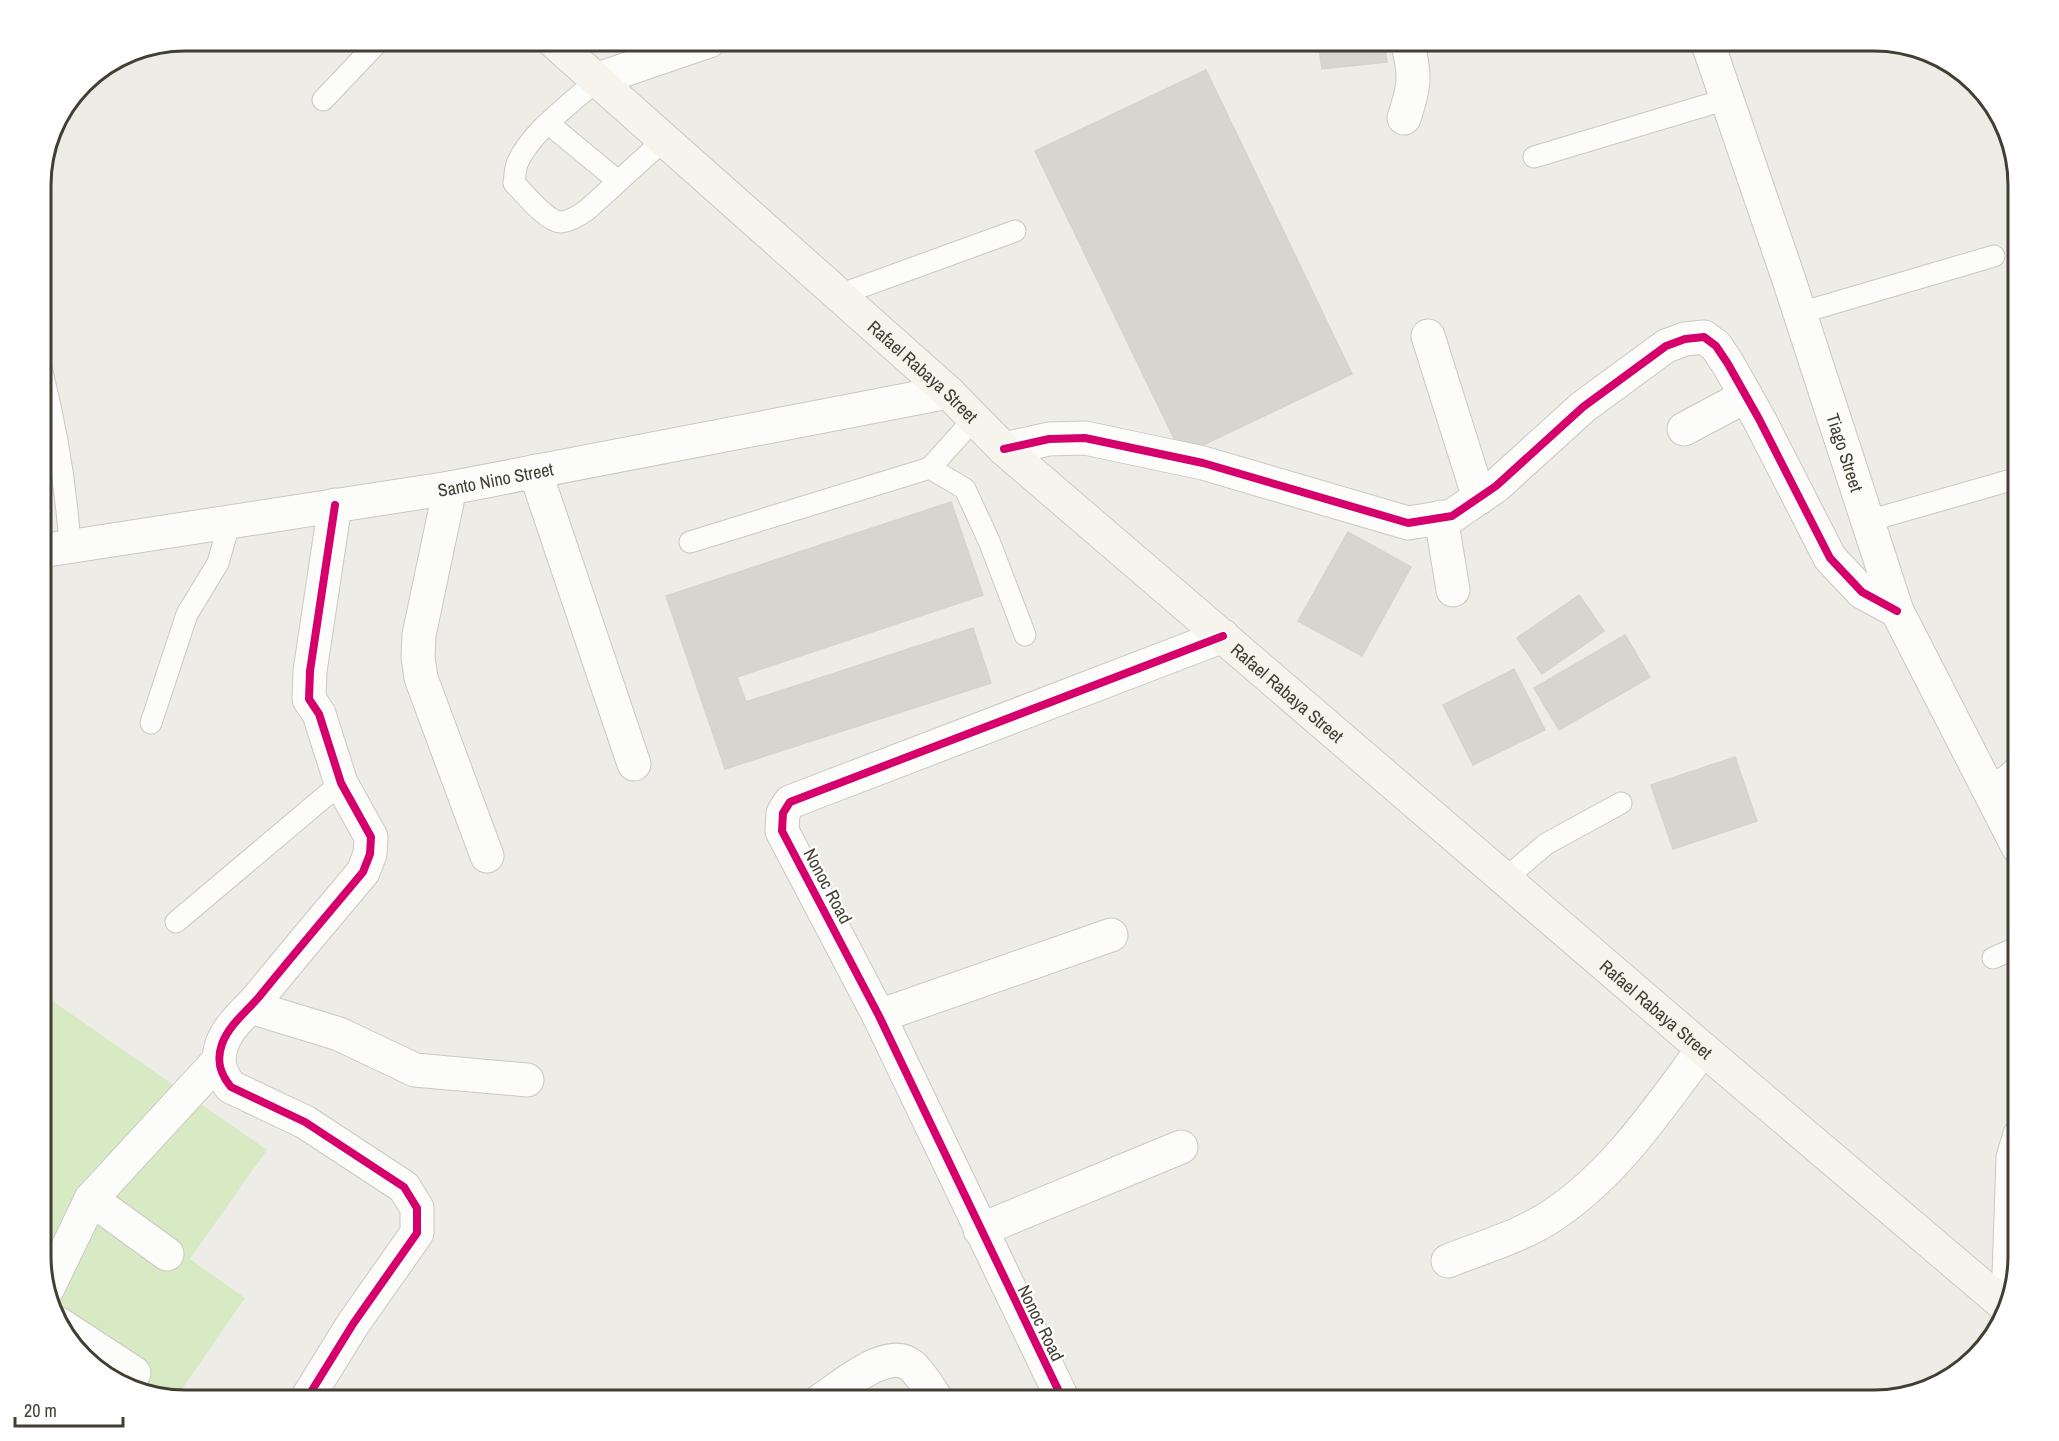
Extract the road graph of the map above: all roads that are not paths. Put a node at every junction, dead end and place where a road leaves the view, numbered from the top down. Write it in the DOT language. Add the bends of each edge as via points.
graph roads {
  1 [pos="369,51"];
  2 [pos="566,51"];
  3 [pos="678,51"];
  4 [pos="1410,51"];
  5 [pos="1711,51"];
  6 [pos="598,79"];
  7 [pos="1727,99"];
  8 [pos="323,100"];
  9 [pos="1404,118"];
  10 [pos="549,124"];
  11 [pos="664,139"];
  12 [pos="1534,157"];
  13 [pos="618,181"];
  14 [pos="1015,231"];
  15 [pos="1994,256"];
  16 [pos="839,295"];
  17 [pos="1800,313"];
  18 [pos="1428,336"];
  19 [pos="948,392"];
  20 [pos="1746,396"];
  21 [pos="51,408"];
  22 [pos="974,419"];
  23 [pos="1684,429"];
  24 [pos="1004,449"];
  25 [pos="930,468"];
  26 [pos="535,471"];
  27 [pos="2008,481"];
  28 [pos="450,488"];
  29 [pos="1479,498"];
  30 [pos="335,506"];
  31 [pos="1441,518"];
  32 [pos="230,521"];
  33 [pos="1868,522"];
  34 [pos="690,542"];
  35 [pos="56,549"];
  36 [pos="1453,590"];
  37 [pos="1897,610"];
  38 [pos="1025,634"];
  39 [pos="1223,636"];
  40 [pos="151,723"];
  41 [pos="634,764"];
  42 [pos="2008,775"];
  43 [pos="1984,782"];
  44 [pos="341,783"];
  45 [pos="1621,803"];
  46 [pos="2008,827"];
  47 [pos="487,856"];
  48 [pos="1506,878"];
  49 [pos="176,922"];
  50 [pos="1111,935"];
  51 [pos="2008,951"];
  52 [pos="1992,958"];
  53 [pos="250,1007"];
  54 [pos="879,1016"];
  55 [pos="1703,1050"];
  56 [pos="218,1061"];
  57 [pos="527,1080"];
  58 [pos="1181,1147"];
  59 [pos="2008,1154"];
  60 [pos="91,1199"];
  61 [pos="980,1230"];
  62 [pos="167,1254"];
  63 [pos="1448,1261"];
  64 [pos="52,1276"];
  65 [pos="2001,1296"];
  66 [pos="2000,1301"];
  67 [pos="78,1336"];
  68 [pos="134,1373"];
  69 [pos="313,1390"];
  70 [pos="838,1390"];
  71 [pos="930,1390"];
  72 [pos="1050,1390"];
  1 -- 8 [label="lane"];
  2 -- 6 [label="main road, Rafael Rabaya Street"];
  3 -- 6 [label="street"];
  4 -- 9 [label="street" via="1414,87"];
  5 -- 7 [label="street, Tiago Street"];
  6 -- 10 [label="lane"];
  6 -- 11 [label="main road, Rafael Rabaya Street"];
  7 -- 12 [label="lane"];
  7 -- 17 [label="street, Tiago Street"];
  10 -- 13 [label="lane"];
  10 -- 13 [label="lane" via="524,151 516,166 514,183 550,219 561,222 575,218"];
  11 -- 13 [label="lane"];
  11 -- 16 [label="main road, Rafael Rabaya Street"];
  14 -- 16 [label="lane"];
  15 -- 17 [label="lane"];
  16 -- 19 [label="main road, Rafael Rabaya Street"];
  17 -- 33 [label="street, Tiago Street"];
  18 -- 29 [label="street"];
  19 -- 22 [label="main road, Rafael Rabaya Street"];
  19 -- 26 [label="street, Santo Nino Street"];
  20 -- 23 [label="street"];
  20 -- 29 [label="street" via="1716,346 1704,337 1666,346 1583,407"];
  20 -- 37 [label="street" via="1830,558 1862,592"];
  21 -- 35 [label="lane" via="68,516"];
  22 -- 24 [label="main road, Rafael Rabaya Street"];
  22 -- 25 [label="lane"];
  24 -- 31 [label="street" via="1048,439 1085,438 1203,463 1408,523"];
  24 -- 39 [label="main road, Rafael Rabaya Street"];
  25 -- 34 [label="lane"];
  25 -- 38 [label="lane" via="965,489"];
  26 -- 28 [label="street, Santo Nino Street"];
  26 -- 41 [label="street"];
  27 -- 33 [label="lane"];
  28 -- 30 [label="street, Santo Nino Street"];
  28 -- 47 [label="street" via="417,657 421,678"];
  29 -- 31 [label="street" via="1452,516"];
  30 -- 32 [label="street, Santo Nino Street"];
  30 -- 44 [label="street" via="308,686 309,699 320,714"];
  31 -- 36 [label="street"];
  32 -- 35 [label="street, Santo Nino Street"];
  32 -- 40 [label="lane" via="218,563 187,614"];
  33 -- 37 [label="street, Tiago Street"];
  37 -- 43 [label="street, Tiago Street"];
  39 -- 48 [label="main road, Rafael Rabaya Street"];
  39 -- 54 [label="street, Nonoc Road" via="790,802 783,813 782,831"];
  42 -- 43 [label="lane"];
  43 -- 46 [label="street, Tiago Street"];
  44 -- 49 [label="lane"];
  44 -- 53 [label="street" via="371,837 363,872"];
  45 -- 48 [label="lane" via="1546,843"];
  48 -- 55 [label="main road, Rafael Rabaya Street"];
  50 -- 54 [label="street"];
  51 -- 52 [label="lane"];
  53 -- 56 [label="street" via="230,1029"];
  53 -- 57 [label="street" via="339,1034 415,1070"];
  54 -- 61 [label="street, Nonoc Road"];
  55 -- 63 [label="street" via="1623,1155 1585,1191 1543,1220"];
  55 -- 66 [label="main road, Rafael Rabaya Street"];
  56 -- 60 [label="street"];
  56 -- 69 [label="street" via="222,1077 231,1087 305,1122 355,1154 404,1187 417,1208 417,1233"];
  58 -- 61 [label="street"];
  59 -- 65 [label="lane"];
  60 -- 62 [label="street"];
  60 -- 64 [label="street"];
  61 -- 72 [label="street, Nonoc Road"];
  67 -- 68 [label="street"];
  70 -- 71 [label="street" via="890,1360 912,1366"];
}
